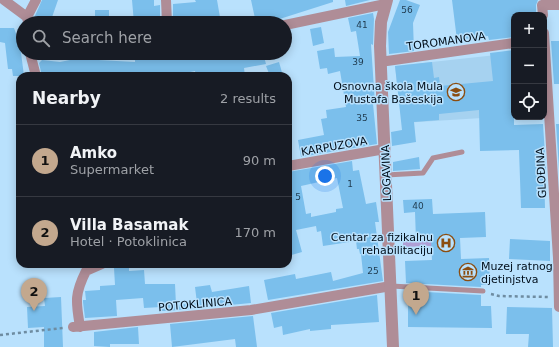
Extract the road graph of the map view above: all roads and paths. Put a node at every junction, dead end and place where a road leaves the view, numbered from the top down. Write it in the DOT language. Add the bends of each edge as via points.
graph roads {
  1 [pos="4,0"];
  2 [pos="36,0"];
  3 [pos="166,0"];
  4 [pos="386,2"];
  5 [pos="559,5"];
  6 [pos="543,12"];
  7 [pos="22,16"];
  8 [pos="29,16"];
  9 [pos="167,16"];
  10 [pos="292,23"];
  11 [pos="511,43"];
  12 [pos="545,48"];
  13 [pos="31,60"];
  14 [pos="380,62"];
  15 [pos="35,72"];
  16 [pos="385,149"];
  17 [pos="462,152"];
  18 [pos="292,165"];
  19 [pos="386,175"];
  20 [pos="93,268"];
  21 [pos="391,286"];
  22 [pos="483,291"];
  23 [pos="499,296"];
  24 [pos="559,297"];
  25 [pos="559,307"];
  26 [pos="77,327"];
  27 [pos="0,335"];
  28 [pos="393,347"];
  1 -- 7 [label="street"];
  2 -- 8 [label="street"];
  3 -- 9 [label="street"];
  4 -- 10 [label="street"];
  4 -- 14 [label="street, LOGAVINA" via="381,22"];
  5 -- 6 [label="street" via="542,5"];
  11 -- 14 [label="street, TOROMANOVA"];
  12 -- 24 [label="street, GLOĐINA"];
  13 -- 15 [label="street"];
  14 -- 16 [label="street, LOGAVINA"];
  16 -- 18 [label="street, KARPUZOVA"];
  16 -- 19 [label="street, LOGAVINA"];
  17 -- 19 [label="lane" via="433,158 423,173"];
  19 -- 21 [label="street, LOGAVINA"];
  20 -- 26 [label="street" via="86,271 78,288"];
  21 -- 22 [label="lane"];
  21 -- 26 [label="street, POTOKLINICA" via="252,310"];
  21 -- 28 [label="street, LOGAVINA"];
  23 -- 24 [label="path"];
  24 -- 25 [label="street, GLOĐINA"];
  26 -- 27 [label="path"];
}
